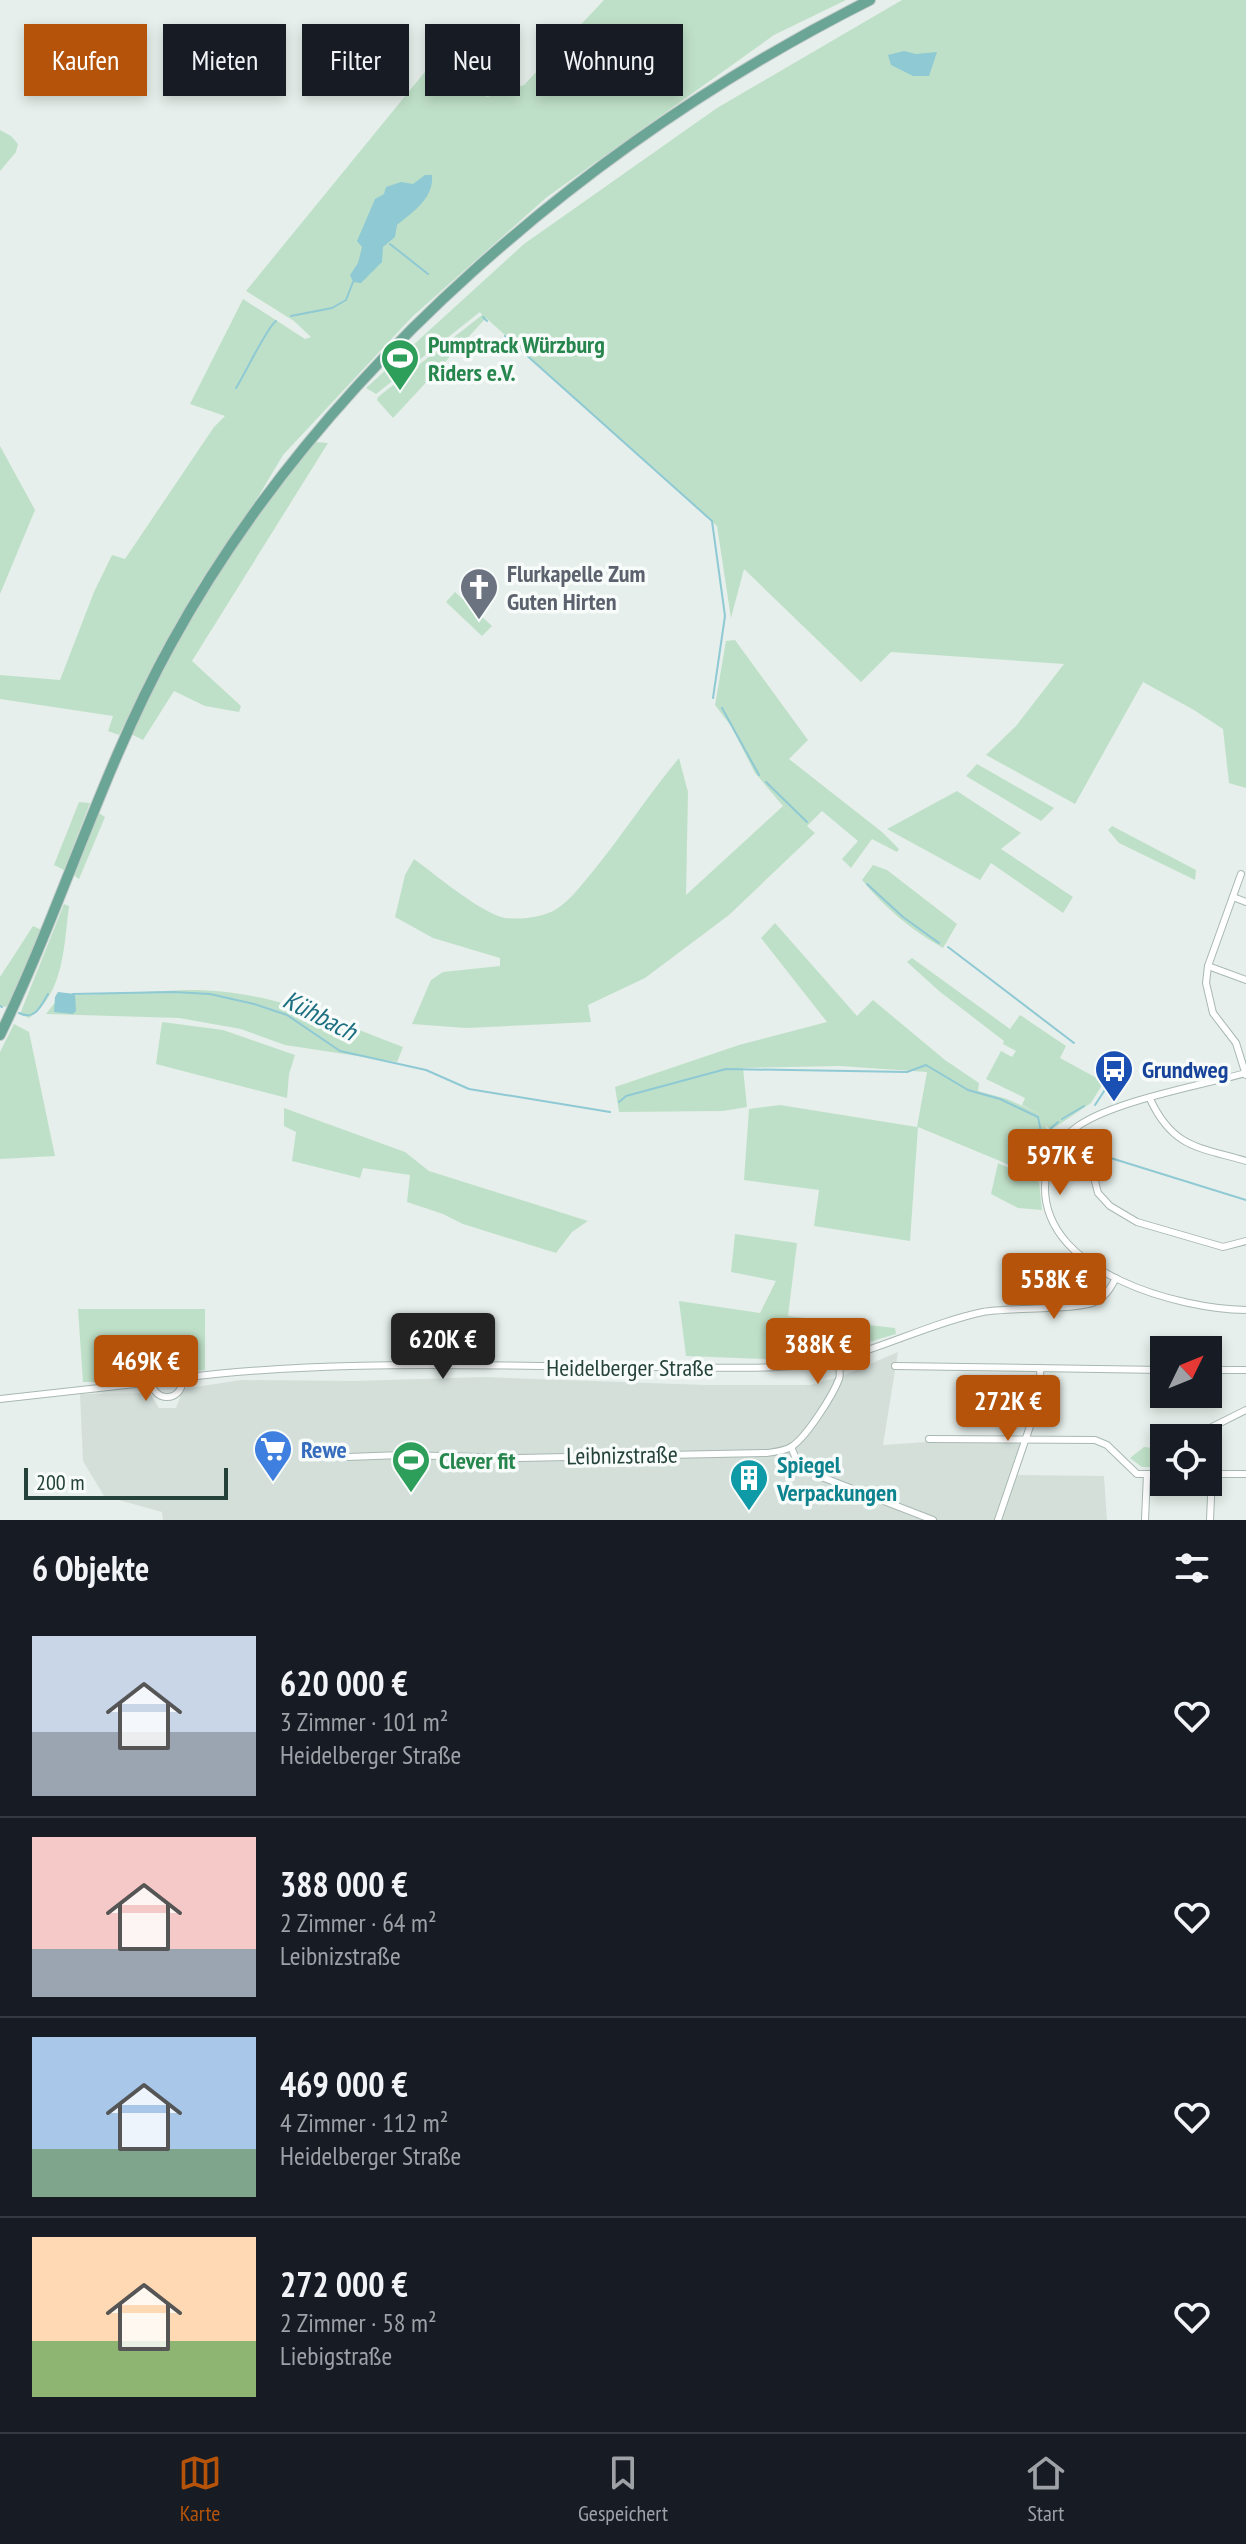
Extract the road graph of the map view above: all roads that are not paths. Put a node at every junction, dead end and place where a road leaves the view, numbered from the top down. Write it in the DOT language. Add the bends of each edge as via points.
graph roads {
  1 [pos="870,0"];
  2 [pos="1241,874"];
  3 [pos="1233,897"];
  4 [pos="1246,902"];
  5 [pos="1208,966"];
  6 [pos="1246,980"];
  7 [pos="1,1033"];
  8 [pos="1246,1074"];
  9 [pos="1150,1099"];
  10 [pos="1246,1161"];
  11 [pos="1094,1177"];
  12 [pos="1246,1241"];
  13 [pos="1116,1278"];
  14 [pos="1246,1310"];
  15 [pos="838,1360"];
  16 [pos="895,1366"];
  17 [pos="1040,1368"];
  18 [pos="1150,1370"];
  19 [pos="1222,1370"];
  20 [pos="1246,1370"];
  21 [pos="182,1378"];
  22 [pos="153,1382"];
  23 [pos="0,1399"];
  24 [pos="1246,1410"];
  25 [pos="1218,1424"];
  26 [pos="1026,1438"];
  27 [pos="929,1439"];
  28 [pos="791,1447"];
  29 [pos="348,1457"];
  30 [pos="1147,1474"];
  31 [pos="1222,1474"];
  32 [pos="1246,1474"];
  33 [pos="1210,1496"];
  34 [pos="933,1520"];
  35 [pos="998,1520"];
  36 [pos="1145,1520"];
  37 [pos="1210,1520"];
  1 -- 7 [label="main road" via="721,85 613,156 426,317 316,434 246,523 169,648 118,753"];
  2 -- 3 [label="street"];
  3 -- 4 [label="street"];
  3 -- 5 [label="street"];
  5 -- 6 [label="street"];
  5 -- 8 [label="street" via="1213,1013 1236,1043"];
  8 -- 9 [label="street"];
  9 -- 10 [label="street" via="1165,1127 1184,1142"];
  9 -- 13 [label="street" via="1079,1125 1058,1147 1045,1178 1045,1201 1057,1230 1082,1256"];
  11 -- 12 [label="street" via="1098,1193 1110,1206 1137,1222 1223,1247"];
  13 -- 14 [label="street" via="1186,1303"];
  13 -- 15 [label="street, Heidelberger Straße" via="1104,1296 1089,1304 982,1313"];
  15 -- 21 [label="street, Heidelberger Straße" via="741,1368 290,1368"];
  15 -- 28 [label="street" via="838,1381"];
  16 -- 17 [label="street"];
  17 -- 18 [label="street"];
  17 -- 26 [label="street" via="1041,1394"];
  19 -- 20 [label="street"];
  21 -- 22 [label="street" via="168,1367 159,1370"];
  21 -- 22 [label="street" via="178,1393 169,1397 159,1395"];
  22 -- 23 [label="street"];
  24 -- 25 [label="street"];
  26 -- 27 [label="street"];
  26 -- 30 [label="street" via="1095,1440 1137,1474"];
  26 -- 35 [label="street"];
  28 -- 29 [label="street, Leibnizstraße" via="767,1453"];
  28 -- 34 [label="street" via="797,1461 819,1476"];
  30 -- 36 [label="street"];
  31 -- 32 [label="street"];
  33 -- 37 [label="street"];
}
